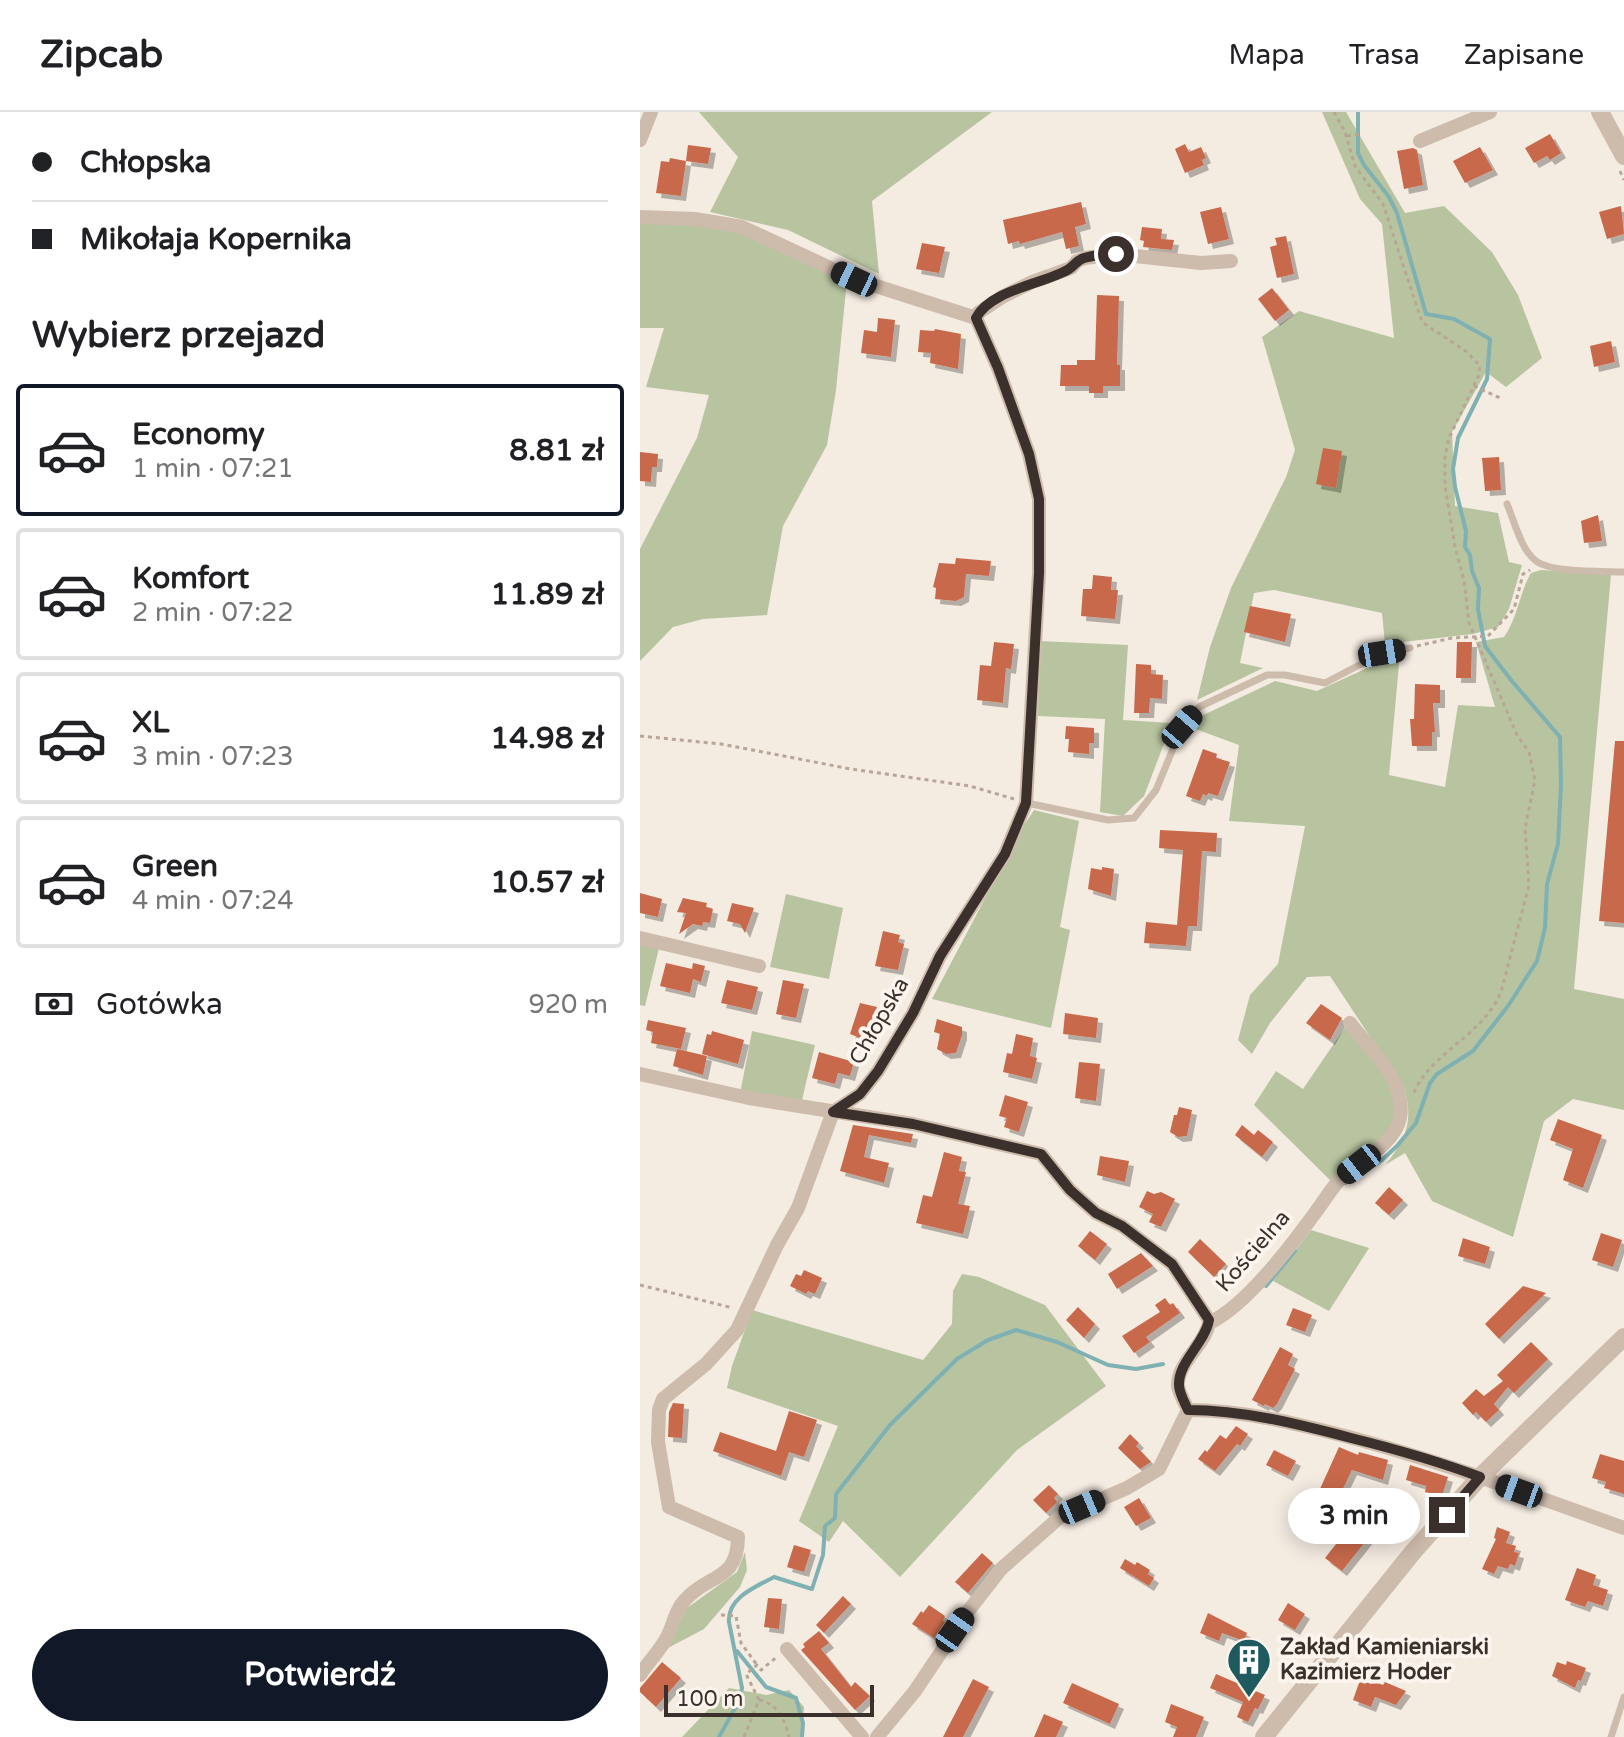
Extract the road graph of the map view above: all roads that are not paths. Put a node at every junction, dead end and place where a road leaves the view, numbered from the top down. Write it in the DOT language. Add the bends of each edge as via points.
graph roads {
  1 [pos="651,112"];
  2 [pos="1490,112"];
  3 [pos="1600,112"];
  4 [pos="640,140"];
  5 [pos="1420,141"];
  6 [pos="1624,156"];
  7 [pos="640,217"];
  8 [pos="1231,261"];
  9 [pos="976,318"];
  10 [pos="1507,504"];
  11 [pos="1624,572"];
  12 [pos="1410,648"];
  13 [pos="1026,803"];
  14 [pos="640,938"];
  15 [pos="759,966"];
  16 [pos="1350,1023"];
  17 [pos="640,1074"];
  18 [pos="833,1112"];
  19 [pos="1209,1323"];
  20 [pos="1624,1337"];
  21 [pos="1188,1410"];
  22 [pos="1480,1477"];
  23 [pos="1624,1528"];
  24 [pos="787,1649"];
  25 [pos="640,1675"];
  26 [pos="1624,1697"];
  27 [pos="862,1737"];
  28 [pos="877,1737"];
  29 [pos="1264,1737"];
  30 [pos="1611,1737"];
  1 -- 4 [label="street"];
  2 -- 5 [label="street"];
  3 -- 6 [label="street"];
  7 -- 9 [label="street" via="742,227 854,279"];
  8 -- 9 [label="street" via="1116,254 1085,258 1002,297"];
  9 -- 13 [label="street, Chłopska" via="1029,454 1039,499"];
  10 -- 11 [label="lane" via="1536,561"];
  12 -- 13 [label="lane" via="1382,653 1325,683 1267,675 1199,707 1182,727 1156,790 1134,818 1108,820"];
  13 -- 18 [label="street, Chłopska" via="1005,854 940,956 878,1071 860,1094"];
  14 -- 15 [label="street"];
  16 -- 19 [label="street, Kościelna" via="1393,1079 1401,1099 1400,1119 1379,1149 1342,1177 1238,1304"];
  17 -- 18 [label="street"];
  18 -- 19 [label="street" via="913,1124 1041,1154 1087,1205 1172,1264"];
  18 -- 25 [label="street" via="798,1208 737,1330 663,1399 659,1410 658,1442 669,1507 738,1537 738,1549 718,1579 685,1599"];
  19 -- 21 [label="street, Kościelna" via="1181,1372 1178,1387"];
  20 -- 22 [label="street"];
  21 -- 22 [label="street" via="1294,1423"];
  21 -- 28 [label="street" via="1159,1469 1060,1517 1001,1569"];
  22 -- 23 [label="street"];
  22 -- 29 [label="street"];
  24 -- 27 [label="street"];
  26 -- 30 [label="lane"];
}
